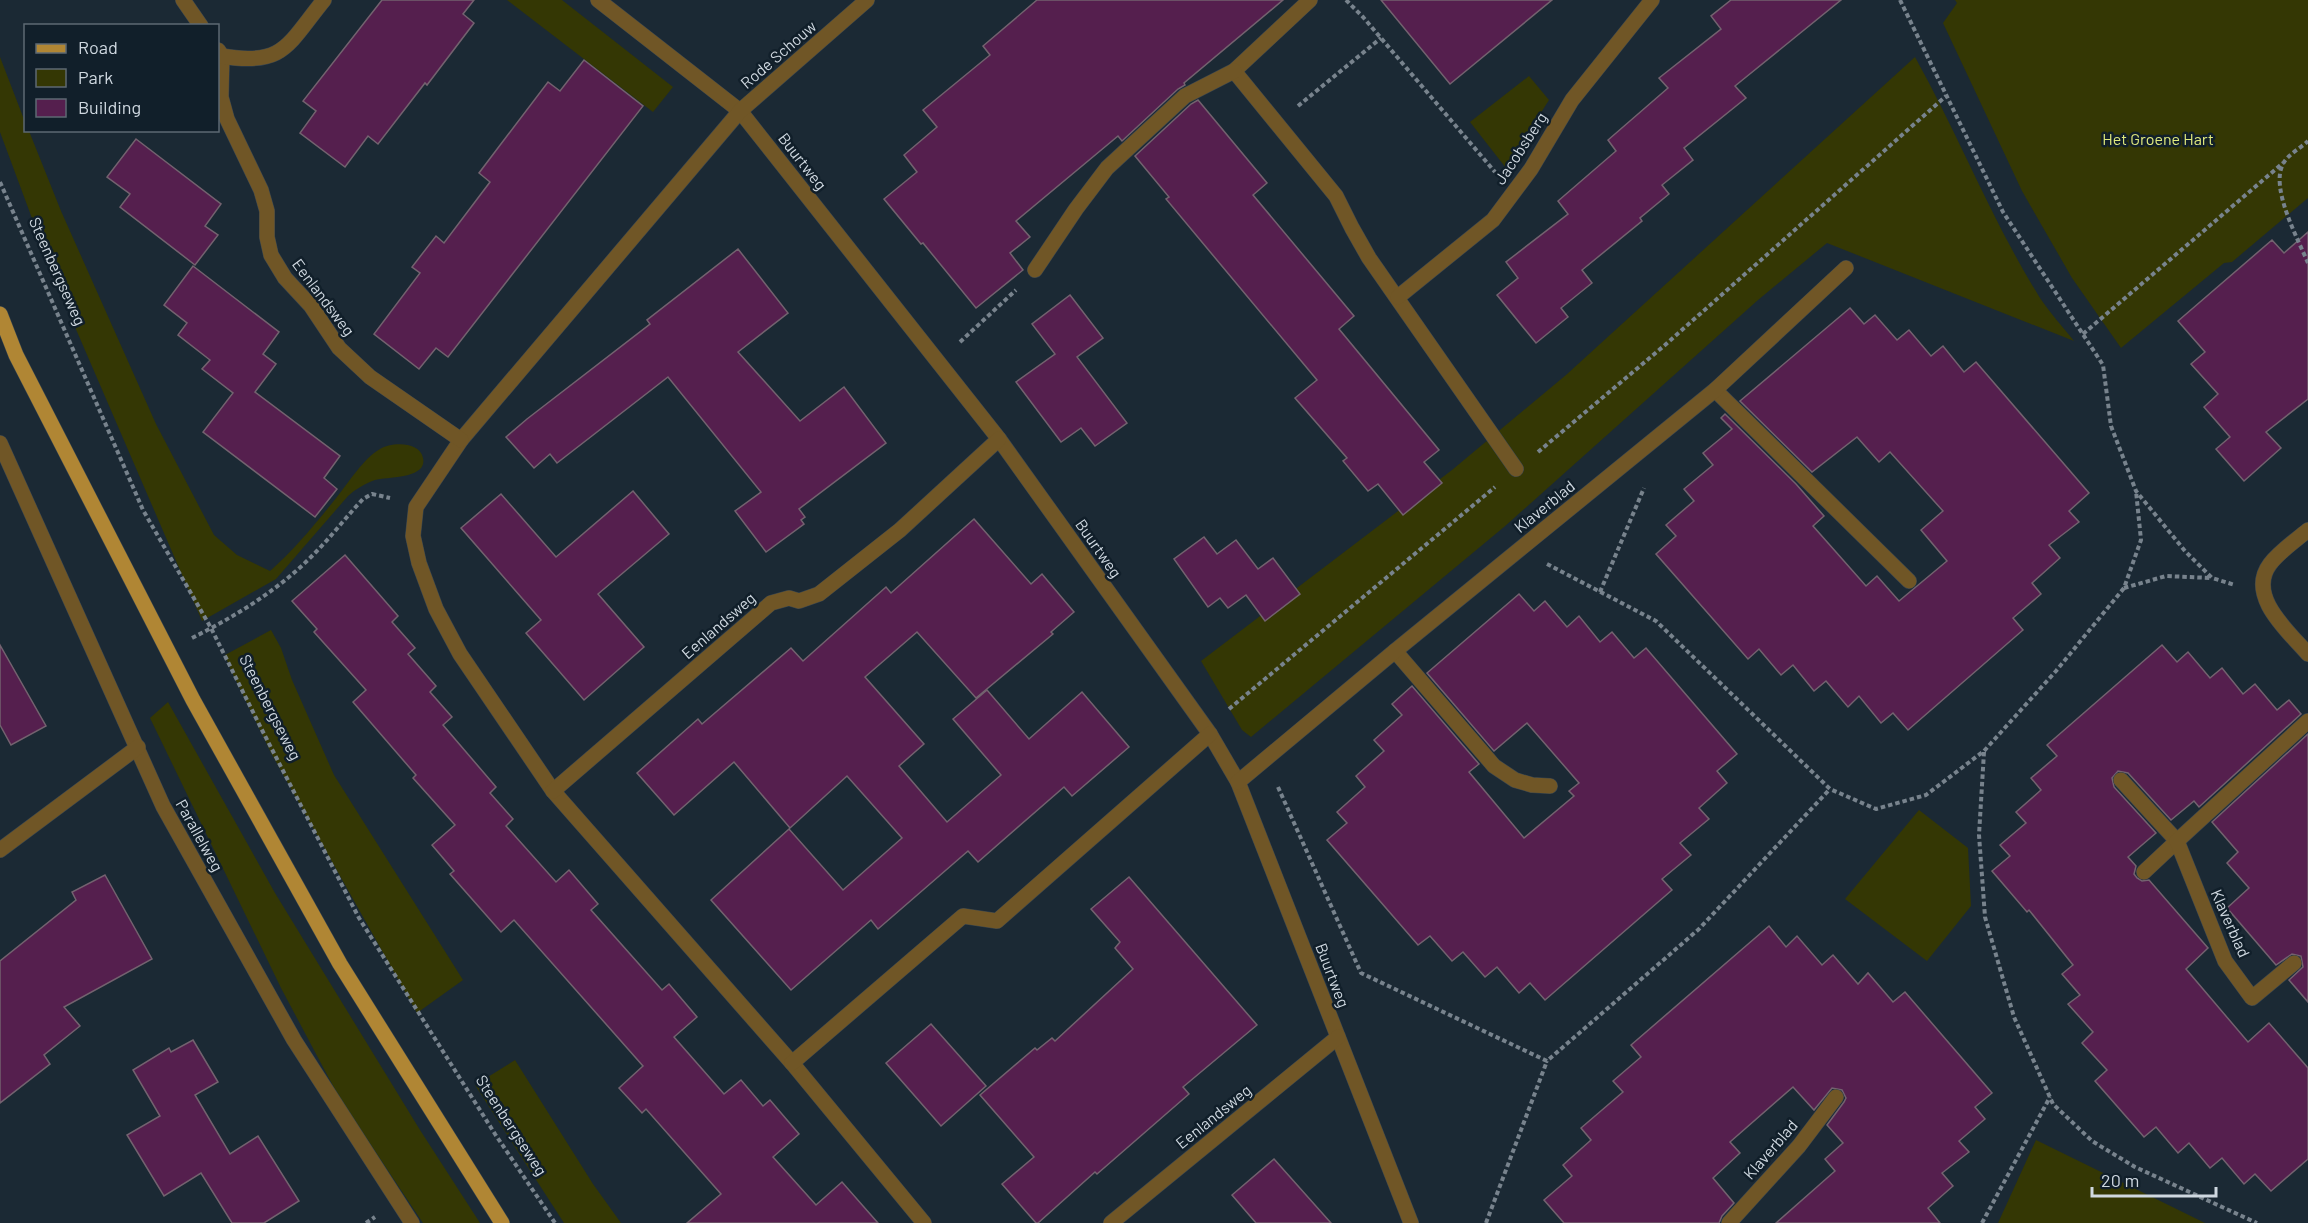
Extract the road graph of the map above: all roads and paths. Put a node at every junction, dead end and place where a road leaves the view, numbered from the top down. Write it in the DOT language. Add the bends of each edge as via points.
graph roads {
  1 [pos="183,0"];
  2 [pos="324,0"];
  3 [pos="598,0"];
  4 [pos="867,0"];
  5 [pos="1310,0"];
  6 [pos="1346,0"];
  7 [pos="1652,0"];
  8 [pos="1900,0"];
  9 [pos="200,24"];
  10 [pos="1381,38"];
  11 [pos="220,53"];
  12 [pos="1234,70"];
  13 [pos="1947,96"];
  14 [pos="741,111"];
  15 [pos="1277,123"];
  16 [pos="2308,141"];
  17 [pos="2283,163"];
  18 [pos="0,182"];
  19 [pos="1513,193"];
  20 [pos="2308,263"];
  21 [pos="1845,268"];
  22 [pos="1035,270"];
  23 [pos="1398,297"];
  24 [pos="0,314"];
  25 [pos="2083,334"];
  26 [pos="937,359"];
  27 [pos="1715,390"];
  28 [pos="999,439"];
  29 [pos="461,440"];
  30 [pos="0,443"];
  31 [pos="1516,469"];
  32 [pos="1648,478"];
  33 [pos="2136,491"];
  34 [pos="416,507"];
  35 [pos="2308,530"];
  36 [pos="1519,549"];
  37 [pos="2212,578"];
  38 [pos="1909,581"];
  39 [pos="2262,586"];
  40 [pos="2124,588"];
  41 [pos="1600,592"];
  42 [pos="211,628"];
  43 [pos="169,650"];
  44 [pos="1395,651"];
  45 [pos="2308,654"];
  46 [pos="1230,708"];
  47 [pos="1236,717"];
  48 [pos="2308,721"];
  49 [pos="1210,734"];
  50 [pos="138,747"];
  51 [pos="1984,751"];
  52 [pos="1265,759"];
  53 [pos="2121,780"];
  54 [pos="1238,782"];
  55 [pos="1550,786"];
  56 [pos="1830,789"];
  57 [pos="553,791"];
  58 [pos="2177,842"];
  59 [pos="0,850"];
  60 [pos="2144,872"];
  61 [pos="2294,963"];
  62 [pos="1338,1037"];
  63 [pos="1546,1061"];
  64 [pos="792,1063"];
  65 [pos="1836,1096"];
  66 [pos="2050,1097"];
  67 [pos="412,1223"];
  68 [pos="502,1223"];
  69 [pos="555,1223"];
  70 [pos="924,1223"];
  71 [pos="1111,1223"];
  72 [pos="1411,1223"];
  73 [pos="1486,1223"];
  74 [pos="1730,1223"];
  75 [pos="1982,1223"];
  76 [pos="2257,1223"];
  1 -- 9 [label="street"];
  2 -- 11 [label="street, Eenlandsweg" via="284,49 267,58 247,60"];
  3 -- 14 [label="street, Buurtweg"];
  4 -- 14 [label="street, Rode Schouw"];
  5 -- 12 [label="street"];
  6 -- 10 [label="path"];
  7 -- 19 [label="street, Jacobsberg" via="1572,100"];
  8 -- 13 [label="path"];
  10 -- 15 [label="path"];
  10 -- 19 [label="path"];
  11 -- 29 [label="street, Eenlandsweg" via="221,97 227,119 261,190 271,255 280,271 311,306 339,348 370,377"];
  12 -- 15 [label="street"];
  12 -- 22 [label="street" via="1185,96 1107,168"];
  13 -- 25 [label="path" via="2003,212"];
  13 -- 31 [label="path" via="1665,345"];
  14 -- 26 [label="street, Buurtweg"];
  14 -- 29 [label="street"];
  15 -- 23 [label="street" via="1336,195 1369,258"];
  16 -- 17 [label="path"];
  17 -- 20 [label="path" via="2279,183 2283,200"];
  17 -- 25 [label="path"];
  18 -- 42 [label="path, Steenbergseweg" via="143,510"];
  19 -- 23 [label="street, Jacobsberg" via="1493,220"];
  21 -- 27 [label="street, Klaverblad"];
  22 -- 26 [label="path" via="970,334"];
  23 -- 31 [label="street"];
  24 -- 43 [label="main road" via="16,355"];
  25 -- 33 [label="path" via="2103,365 2111,426"];
  26 -- 28 [label="street, Buurtweg"];
  27 -- 36 [label="street, Klaverblad"];
  27 -- 38 [label="street"];
  28 -- 49 [label="street, Buurtweg"];
  28 -- 57 [label="street, Eenlandsweg" via="900,530 819,594 799,601 789,598 771,603"];
  29 -- 34 [label="street"];
  30 -- 50 [label="street, Parallelweg"];
  31 -- 46 [label="path"];
  32 -- 41 [label="path"];
  33 -- 37 [label="path"];
  33 -- 40 [label="path" via="2141,540"];
  34 -- 42 [label="path" via="372,494 363,499 289,577"];
  34 -- 57 [label="street" via="413,536 436,609 460,654"];
  35 -- 39 [label="street" via="2268,566"];
  36 -- 41 [label="path"];
  36 -- 44 [label="street, Klaverblad"];
  37 -- 39 [label="path" via="2251,590"];
  37 -- 40 [label="path" via="2166,576"];
  39 -- 45 [label="street" via="2273,613"];
  40 -- 51 [label="path"];
  41 -- 56 [label="path" via="1656,621"];
  42 -- 43 [label="path"];
  42 -- 69 [label="path, Steenbergseweg" via="359,918"];
  43 -- 68 [label="main road" via="340,964"];
  44 -- 52 [label="street, Klaverblad"];
  44 -- 55 [label="street" via="1494,766 1515,780"];
  46 -- 47 [label="path"];
  46 -- 49 [label="path"];
  48 -- 58 [label="street"];
  49 -- 54 [label="street, Buurtweg"];
  49 -- 64 [label="street" via="997,921 963,916"];
  50 -- 59 [label="street"];
  50 -- 67 [label="street, Parallelweg" via="163,806 294,1040"];
  51 -- 56 [label="path" via="1926,795 1876,809"];
  51 -- 66 [label="path" via="1979,835 1985,917 2014,1017"];
  52 -- 54 [label="street, Klaverblad"];
  52 -- 63 [label="path" via="1361,973"];
  53 -- 58 [label="street, Klaverblad"];
  54 -- 62 [label="street, Buurtweg"];
  56 -- 63 [label="path" via="1699,929"];
  57 -- 64 [label="street"];
  58 -- 60 [label="street"];
  58 -- 61 [label="street, Klaverblad" via="2224,961 2252,998"];
  62 -- 71 [label="street, Eenlandsweg"];
  62 -- 72 [label="street, Buurtweg"];
  63 -- 73 [label="path"];
  64 -- 70 [label="street"];
  65 -- 74 [label="street, Klaverblad" via="1799,1146"];
  66 -- 75 [label="path"];
  66 -- 76 [label="path" via="2092,1141 2135,1167"];
}
